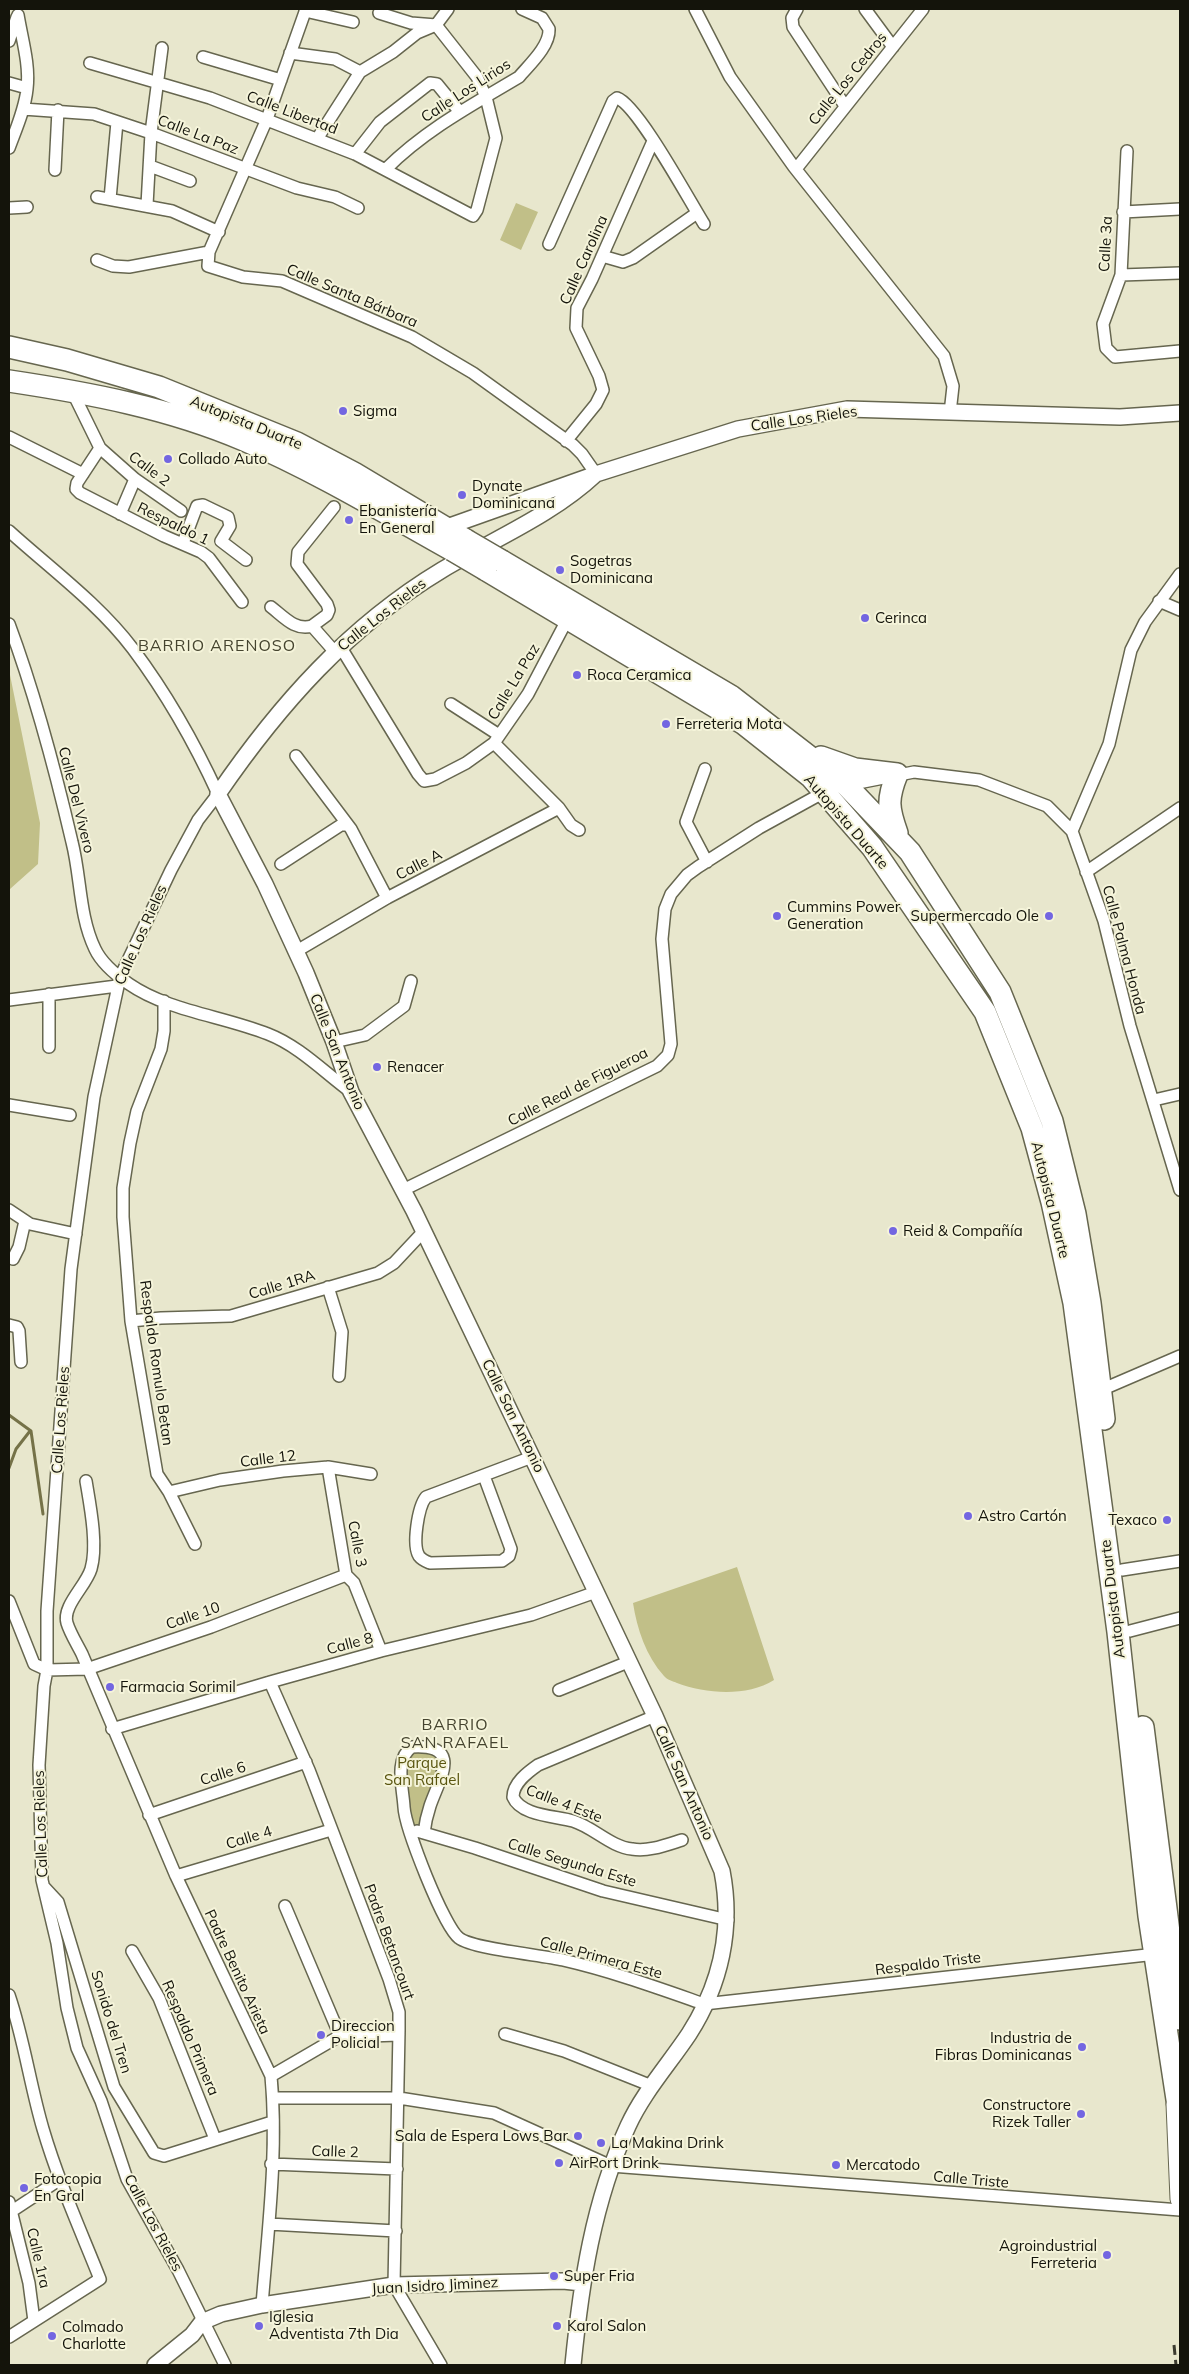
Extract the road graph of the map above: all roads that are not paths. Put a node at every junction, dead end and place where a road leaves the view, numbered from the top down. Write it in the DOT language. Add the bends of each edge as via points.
graph roads {
  1 [pos="448,9"];
  2 [pos="522,9"];
  3 [pos="695,9"];
  4 [pos="796,9"];
  5 [pos="865,9"];
  6 [pos="924,9"];
  7 [pos="306,10"];
  8 [pos="19,12"];
  9 [pos="379,13"];
  10 [pos="353,22"];
  11 [pos="436,25"];
  12 [pos="9,41"];
  13 [pos="893,47"];
  14 [pos="162,48"];
  15 [pos="290,53"];
  16 [pos="203,57"];
  17 [pos="90,63"];
  18 [pos="360,72"];
  19 [pos="281,80"];
  20 [pos="157,81"];
  21 [pos="9,84"];
  22 [pos="27,88"];
  23 [pos="486,97"];
  24 [pos="845,106"];
  25 [pos="23,109"];
  26 [pos="58,110"];
  27 [pos="459,111"];
  28 [pos="267,119"];
  29 [pos="117,122"];
  30 [pos="151,133"];
  31 [pos="317,139"];
  32 [pos="653,140"];
  33 [pos="9,148"];
  34 [pos="1127,151"];
  35 [pos="355,154"];
  36 [pos="150,166"];
  37 [pos="246,169"];
  38 [pos="386,169"];
  39 [pos="796,169"];
  40 [pos="55,170"];
  41 [pos="190,180"];
  42 [pos="97,197"];
  43 [pos="110,199"];
  44 [pos="147,205"];
  45 [pos="27,207"];
  46 [pos="9,208"];
  47 [pos="358,208"];
  48 [pos="1180,209"];
  49 [pos="1123,212"];
  50 [pos="697,213"];
  51 [pos="704,224"];
  52 [pos="219,232"];
  53 [pos="550,244"];
  54 [pos="209,252"];
  55 [pos="602,256"];
  56 [pos="97,260"];
  57 [pos="1180,273"];
  58 [pos="1121,274"];
  59 [pos="9,347"];
  60 [pos="1180,352"];
  61 [pos="9,381"];
  62 [pos="72,391"];
  63 [pos="950,413"];
  64 [pos="1180,414"];
  65 [pos="9,437"];
  66 [pos="566,441"];
  67 [pos="100,448"];
  68 [pos="83,474"];
  69 [pos="596,474"];
  70 [pos="135,479"];
  71 [pos="334,507"];
  72 [pos="181,510"];
  73 [pos="120,514"];
  74 [pos="444,528"];
  75 [pos="9,532"];
  76 [pos="183,543"];
  77 [pos="456,552"];
  78 [pos="246,560"];
  79 [pos="494,566"];
  80 [pos="1180,574"];
  81 [pos="1159,601"];
  82 [pos="242,602"];
  83 [pos="271,607"];
  84 [pos="1180,610"];
  85 [pos="568,618"];
  86 [pos="9,624"];
  87 [pos="312,626"];
  88 [pos="337,649"];
  89 [pos="451,704"];
  90 [pos="497,739"];
  91 [pos="803,749"];
  92 [pos="296,756"];
  93 [pos="706,769"];
  94 [pos="897,774"];
  95 [pos="846,785"];
  96 [pos="822,792"];
  97 [pos="218,794"];
  98 [pos="559,808"];
  99 [pos="1180,808"];
  100 [pos="346,825"];
  101 [pos="579,830"];
  102 [pos="1072,831"];
  103 [pos="899,838"];
  104 [pos="707,862"];
  105 [pos="281,864"];
  106 [pos="1086,872"];
  107 [pos="387,898"];
  108 [pos="295,952"];
  109 [pos="411,981"];
  110 [pos="118,982"];
  111 [pos="49,994"];
  112 [pos="9,1000"];
  113 [pos="164,1001"];
  114 [pos="334,1042"];
  115 [pos="49,1046"];
  116 [pos="351,1092"];
  117 [pos="1180,1094"];
  118 [pos="1154,1100"];
  119 [pos="9,1105"];
  120 [pos="70,1115"];
  121 [pos="403,1190"];
  122 [pos="1180,1190"];
  123 [pos="9,1210"];
  124 [pos="25,1221"];
  125 [pos="424,1231"];
  126 [pos="76,1234"];
  127 [pos="13,1259"];
  128 [pos="328,1287"];
  129 [pos="131,1322"];
  130 [pos="9,1325"];
  131 [pos="1180,1356"];
  132 [pos="21,1362"];
  133 [pos="339,1376"];
  134 [pos="1101,1390"];
  135 [pos="532,1457"];
  136 [pos="328,1467"];
  137 [pos="371,1474"];
  138 [pos="484,1476"];
  139 [pos="86,1481"];
  140 [pos="169,1492"];
  141 [pos="195,1544"];
  142 [pos="1180,1561"];
  143 [pos="1122,1570"];
  144 [pos="346,1575"];
  145 [pos="596,1592"];
  146 [pos="9,1601"];
  147 [pos="1180,1618"];
  148 [pos="1130,1632"];
  149 [pos="380,1651"];
  150 [pos="628,1662"];
  151 [pos="87,1669"];
  152 [pos="47,1670"];
  153 [pos="270,1682"];
  154 [pos="559,1690"];
  155 [pos="655,1716"];
  156 [pos="112,1729"];
  157 [pos="306,1762"];
  158 [pos="149,1815"];
  159 [pos="408,1829"];
  160 [pos="332,1830"];
  161 [pos="424,1833"];
  162 [pos="682,1840"];
  163 [pos="176,1876"];
  164 [pos="44,1888"];
  165 [pos="285,1906"];
  166 [pos="728,1920"];
  167 [pos="132,1951"];
  168 [pos="1156,1954"];
  169 [pos="9,1995"];
  170 [pos="704,2004"];
  171 [pos="1180,2019"];
  172 [pos="505,2034"];
  173 [pos="399,2035"];
  174 [pos="338,2037"];
  175 [pos="1174,2068"];
  176 [pos="271,2076"];
  177 [pos="652,2086"];
  178 [pos="273,2098"];
  179 [pos="399,2098"];
  180 [pos="1180,2119"];
  181 [pos="272,2122"];
  182 [pos="216,2139"];
  183 [pos="271,2164"];
  184 [pos="611,2166"];
  185 [pos="397,2169"];
  186 [pos="59,2180"];
  187 [pos="1180,2199"];
  188 [pos="10,2209"];
  189 [pos="1180,2210"];
  190 [pos="269,2224"];
  191 [pos="396,2231"];
  192 [pos="582,2283"];
  193 [pos="394,2285"];
  194 [pos="262,2305"];
  195 [pos="34,2321"];
  196 [pos="202,2322"];
  197 [pos="9,2337"];
  198 [pos="155,2365"];
  199 [pos="225,2365"];
  200 [pos="441,2365"];
  201 [pos="573,2365"];
  1 -- 11 [label="street"];
  2 -- 23 [label="street, Calle Los Lirios" via="542,18 549,29 546,42 519,77"];
  3 -- 39 [label="street" via="730,77"];
  4 -- 24 [label="street" via="793,27"];
  5 -- 13 [label="street"];
  6 -- 13 [label="street, Calle Los Cedros"];
  7 -- 10 [label="street"];
  7 -- 15 [label="street"];
  8 -- 12 [label="street"];
  8 -- 22 [label="street"];
  9 -- 11 [label="street" via="411,23"];
  11 -- 18 [label="street" via="417,33"];
  11 -- 23 [label="street" via="477,77"];
  13 -- 24 [label="street, Calle Los Cedros"];
  14 -- 20 [label="street"];
  15 -- 18 [label="street" via="329,58"];
  15 -- 19 [label="street"];
  16 -- 19 [label="street"];
  17 -- 20 [label="street, Calle Libertad"];
  18 -- 31 [label="street"];
  19 -- 28 [label="street"];
  20 -- 28 [label="street, Calle Libertad"];
  20 -- 30 [label="street"];
  21 -- 22 [label="street"];
  22 -- 25 [label="street"];
  23 -- 27 [label="street, Calle Los Lirios"];
  23 -- 38 [label="street, Calle Libertad" via="496,138 478,210 473,216"];
  24 -- 39 [label="street, Calle Los Cedros"];
  25 -- 26 [label="street, Calle La Paz"];
  25 -- 33 [label="street"];
  26 -- 29 [label="street, Calle La Paz" via="94,114"];
  26 -- 40 [label="street"];
  27 -- 35 [label="street" via="437,84 430,83 380,122"];
  27 -- 38 [label="street, Calle Los Lirios" via="407,148"];
  28 -- 31 [label="street, Calle Libertad"];
  28 -- 37 [label="street"];
  29 -- 30 [label="street, Calle La Paz"];
  29 -- 43 [label="street"];
  30 -- 36 [label="street"];
  30 -- 37 [label="street, Calle La Paz"];
  31 -- 35 [label="street, Calle Libertad"];
  32 -- 50 [label="street"];
  32 -- 53 [label="street" via="624,101 617,98 613,101"];
  32 -- 55 [label="street, Calle Carolina"];
  34 -- 49 [label="street, Calle 3a"];
  35 -- 38 [label="street, Calle Libertad"];
  36 -- 41 [label="street"];
  36 -- 44 [label="street"];
  37 -- 47 [label="street, Calle La Paz"];
  37 -- 52 [label="street"];
  39 -- 63 [label="street" via="944,356 953,386"];
  42 -- 43 [label="street"];
  43 -- 44 [label="street"];
  44 -- 52 [label="street" via="172,211"];
  45 -- 46 [label="street"];
  48 -- 49 [label="street"];
  49 -- 58 [label="street, Calle 3a"];
  50 -- 51 [label="street"];
  50 -- 55 [label="street" via="633,258 623,262"];
  52 -- 54 [label="street"];
  54 -- 56 [label="street" via="129,267"];
  54 -- 66 [label="street, Calle Santa Bárbara" via="208,266 243,277 282,281 426,344 473,373"];
  55 -- 66 [label="street, Calle Carolina" via="575,318 576,328 603,390 596,404"];
  57 -- 58 [label="street"];
  58 -- 60 [label="street, Calle 3a" via="1103,324 1109,353 1115,357"];
  59 -- 74 [label="highway, Autopista Duarte" via="159,387 297,443 354,473"];
  61 -- 62 [label="highway, Autopista Duarte"];
  62 -- 67 [label="street"];
  62 -- 77 [label="highway, Autopista Duarte" via="152,408 244,440"];
  63 -- 64 [label="street, Calle Los Rieles"];
  63 -- 69 [label="street, Calle Los Rieles" via="847,409 738,429"];
  65 -- 68 [label="street"];
  66 -- 69 [label="street, Calle Santa Bárbara" via="582,454"];
  67 -- 68 [label="street"];
  67 -- 70 [label="street, Calle 2"];
  68 -- 73 [label="street, Respaldo 1" via="76,489"];
  69 -- 74 [label="street, Calle Los Rieles"];
  69 -- 77 [label="street, Calle Los Rieles" via="581,488 521,527"];
  70 -- 72 [label="street, Calle 2"];
  70 -- 73 [label="street"];
  71 -- 87 [label="street" via="296,558 329,610"];
  73 -- 76 [label="street, Respaldo 1"];
  74 -- 77 [label="highway, Autopista Duarte"];
  75 -- 97 [label="street, Calle San Antonio" via="84,597 133,648 203,761"];
  76 -- 78 [label="street" via="197,506 203,505 228,517 230,526 221,541"];
  76 -- 82 [label="street, Respaldo 1" via="209,558"];
  77 -- 79 [label="highway, bridge"];
  77 -- 88 [label="street, Calle Los Rieles"];
  79 -- 85 [label="highway, Autopista Duarte"];
  79 -- 91 [label="highway, Autopista Duarte" via="731,696"];
  80 -- 81 [label="street"];
  81 -- 84 [label="street"];
  81 -- 102 [label="street" via="1131,650 1109,744"];
  83 -- 87 [label="street" via="297,627"];
  85 -- 90 [label="street, Calle La Paz" via="528,694"];
  85 -- 96 [label="highway, Autopista Duarte" via="744,724 811,777"];
  86 -- 110 [label="street, Calle Del Vivero" via="50,754 72,841 92,942"];
  87 -- 88 [label="street"];
  88 -- 90 [label="street, Calle La Paz" via="424,781 466,763"];
  88 -- 97 [label="street, Calle Los Rieles" via="273,719"];
  89 -- 90 [label="street"];
  90 -- 98 [label="street"];
  91 -- 94 [label="highway" via="855,769"];
  91 -- 95 [label="highway, Autopista Duarte"];
  92 -- 100 [label="street"];
  93 -- 104 [label="street" via="686,822"];
  94 -- 95 [label="street, Calle Palma Honda"];
  94 -- 102 [label="street, Calle Palma Honda" via="914,772 978,780 1047,806"];
  94 -- 103 [label="highway" via="888,804"];
  95 -- 96 [label="street, Calle Palma Honda"];
  95 -- 103 [label="highway, Autopista Duarte"];
  96 -- 104 [label="street, Calle Real de Figueroa"];
  96 -- 168 [label="highway, Autopista Duarte" via="872,847 985,1012 1032,1128 1074,1303"];
  97 -- 108 [label="street, Calle San Antonio" via="265,884"];
  97 -- 110 [label="street, Calle Los Rieles" via="198,820 171,870"];
  98 -- 101 [label="street"];
  98 -- 107 [label="street, Calle A"];
  99 -- 106 [label="street"];
  100 -- 105 [label="street" via="341,825"];
  100 -- 107 [label="street"];
  102 -- 106 [label="street, Calle Palma Honda"];
  103 -- 134 [label="highway, Autopista Duarte" via="1000,992 1052,1121 1076,1223"];
  104 -- 121 [label="street, Calle Real de Figueroa" via="687,875 671,894 665,909 662,940 671,1044 668,1055 657,1066"];
  106 -- 118 [label="street, Calle Palma Honda" via="1104,921 1130,1026"];
  107 -- 108 [label="street, Calle A"];
  108 -- 114 [label="street, Calle San Antonio"];
  109 -- 114 [label="street" via="404,1006 365,1035"];
  110 -- 111 [label="street"];
  110 -- 113 [label="street, Calle Del Vivero"];
  110 -- 126 [label="street, Calle Los Rieles" via="94,1097"];
  111 -- 112 [label="street"];
  111 -- 115 [label="street"];
  113 -- 116 [label="street, Calle Del Vivero" via="270,1035 296,1049"];
  113 -- 129 [label="street, Respaldo Romulo Betan" via="161,1049 136,1111 123,1188"];
  114 -- 116 [label="street, Calle San Antonio"];
  116 -- 121 [label="street, Calle San Antonio"];
  117 -- 118 [label="street"];
  118 -- 122 [label="street, Calle Palma Honda"];
  119 -- 120 [label="street"];
  121 -- 125 [label="street, Calle San Antonio"];
  123 -- 124 [label="street"];
  124 -- 126 [label="street"];
  124 -- 127 [label="street"];
  125 -- 128 [label="street, Calle 1RA" via="394,1264 378,1273"];
  125 -- 135 [label="street, Calle San Antonio"];
  126 -- 152 [label="street, Calle Los Rieles" via="48,1601"];
  128 -- 129 [label="street, Calle 1RA" via="231,1316"];
  128 -- 133 [label="street" via="342,1332"];
  129 -- 140 [label="street, Respaldo Romulo Betan" via="157,1474"];
  130 -- 132 [label="street" via="19,1331"];
  131 -- 134 [label="street"];
  134 -- 143 [label="highway, Autopista Duarte"];
  135 -- 138 [label="street"];
  135 -- 145 [label="street, Calle San Antonio"];
  136 -- 137 [label="street, Calle 12"];
  136 -- 140 [label="street, Calle 12" via="220,1480"];
  136 -- 144 [label="street, Calle 3"];
  138 -- 138 [label="street" via="433,1492 421,1503 417,1547 422,1559 430,1563 502,1561 509,1556 511,1548"];
  139 -- 151 [label="street, Padre Benito Arieta" via="93,1545 91,1568 79,1594 67,1607 66,1621"];
  140 -- 141 [label="street, Respaldo Romulo Betan"];
  142 -- 143 [label="street"];
  143 -- 148 [label="highway, Autopista Duarte"];
  144 -- 149 [label="street, Calle 3" via="354,1583"];
  144 -- 151 [label="street, Calle 10" via="211,1627"];
  145 -- 149 [label="street, Calle 8" via="532,1615"];
  145 -- 150 [label="street, Calle San Antonio"];
  146 -- 152 [label="street" via="34,1664"];
  147 -- 148 [label="street"];
  148 -- 171 [label="highway, Autopista Duarte"];
  149 -- 153 [label="street, Calle 8"];
  150 -- 154 [label="street"];
  150 -- 155 [label="street, Calle San Antonio"];
  151 -- 152 [label="street, Calle 10"];
  151 -- 156 [label="street, Padre Benito Arieta"];
  152 -- 164 [label="street, Calle Los Rieles" via="39,1766"];
  153 -- 156 [label="street, Calle 8"];
  153 -- 157 [label="street, Padre Betancourt"];
  155 -- 162 [label="street, Calle 4 Este" via="538,1765 516,1786 513,1797 518,1805 583,1824 632,1850"];
  155 -- 166 [label="street, Calle San Antonio" via="722,1870"];
  156 -- 158 [label="street, Padre Benito Arieta"];
  157 -- 158 [label="street, Calle 6"];
  157 -- 160 [label="street, Padre Betancourt"];
  158 -- 163 [label="street, Padre Benito Arieta"];
  159 -- 161 [label="street, Calle Segunda Este"];
  159 -- 161 [label="street" via="402,1761 408,1750 421,1746 441,1753 445,1767 429,1808"];
  159 -- 170 [label="street, Calle Primera Este" via="423,1870 450,1927 460,1939 563,1960"];
  160 -- 163 [label="street, Calle 4"];
  160 -- 173 [label="street, Padre Betancourt" via="389,1979 399,2012"];
  161 -- 166 [label="street, Calle Segunda Este" via="603,1891"];
  163 -- 176 [label="street, Padre Benito Arieta"];
  164 -- 182 [label="street, Sonido del Tren" via="58,1902 114,2087 154,2153 164,2156"];
  164 -- 196 [label="street, Calle Los Rieles" via="77,2048 102,2101 127,2179 178,2270"];
  165 -- 174 [label="street" via="338,2030"];
  166 -- 170 [label="street, Calle San Antonio" via="725,1944"];
  167 -- 182 [label="street, Respaldo Primera" via="159,1998"];
  168 -- 170 [label="street, Respaldo Triste"];
  168 -- 175 [label="highway, Autopista Duarte"];
  169 -- 186 [label="street"];
  170 -- 177 [label="street, Calle San Antonio" via="690,2032"];
  172 -- 177 [label="street" via="564,2051"];
  173 -- 174 [label="street"];
  173 -- 179 [label="street, Padre Betancourt"];
  174 -- 176 [label="street"];
  175 -- 180 [label="highway, Autopista Duarte"];
  175 -- 187 [label="main road"];
  176 -- 178 [label="street, Padre Benito Arieta"];
  177 -- 184 [label="street, Calle San Antonio" via="629,2124"];
  178 -- 179 [label="street, Calle Triste"];
  178 -- 181 [label="street, Padre Benito Arieta"];
  179 -- 184 [label="street, Calle Triste" via="494,2113"];
  179 -- 185 [label="street, Padre Betancourt"];
  181 -- 182 [label="street"];
  181 -- 183 [label="street, Padre Benito Arieta"];
  183 -- 185 [label="street, Calle 2"];
  183 -- 190 [label="street, Padre Benito Arieta"];
  184 -- 189 [label="street, Calle Triste"];
  184 -- 192 [label="street, Calle San Antonio" via="602,2191"];
  185 -- 191 [label="street, Padre Betancourt"];
  186 -- 188 [label="street"];
  186 -- 195 [label="street" via="100,2278"];
  188 -- 195 [label="street, Calle 1ra" via="29,2283"];
  190 -- 191 [label="street"];
  190 -- 194 [label="street, Padre Benito Arieta"];
  191 -- 193 [label="street, Padre Betancourt"];
  192 -- 193 [label="street, Juan Isidro Jiminez"];
  192 -- 201 [label="street, Calle San Antonio"];
  193 -- 194 [label="street, Juan Isidro Jiminez"];
  193 -- 200 [label="street"];
  194 -- 196 [label="street, Juan Isidro Jiminez" via="221,2314"];
  195 -- 197 [label="street"];
  196 -- 198 [label="street" via="192,2335"];
  196 -- 199 [label="street, Calle Los Rieles"];
}
